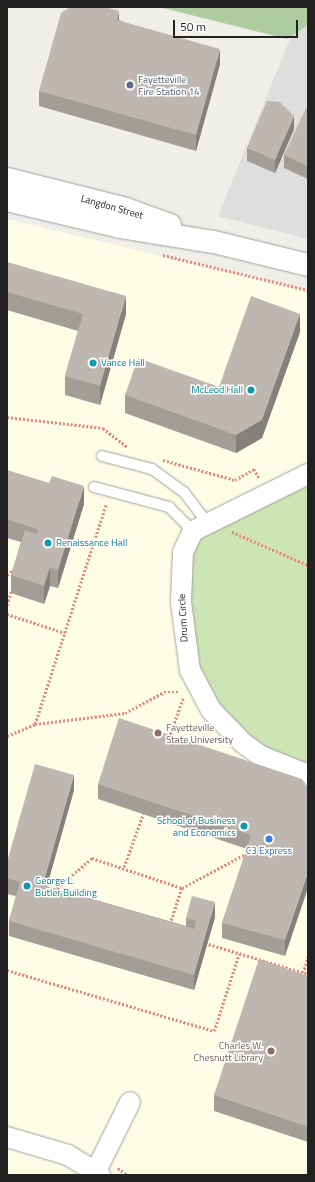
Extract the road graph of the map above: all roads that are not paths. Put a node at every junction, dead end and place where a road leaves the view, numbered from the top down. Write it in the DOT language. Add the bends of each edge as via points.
graph roads {
  1 [pos="7,179"];
  2 [pos="7,200"];
  3 [pos="214,242"];
  4 [pos="308,264"];
  5 [pos="102,456"];
  6 [pos="308,474"];
  7 [pos="94,487"];
  8 [pos="207,524"];
  9 [pos="308,775"];
  10 [pos="130,1102"];
  11 [pos="7,1137"];
  12 [pos="97,1174"];
  1 -- 3 [label="street, Langdon Street" via="126,209"];
  2 -- 3 [label="street, Langdon Street" via="120,228"];
  3 -- 4 [label="street, Langdon Street"];
  5 -- 8 [label="lane" via="152,469 184,492"];
  6 -- 8 [label="street"];
  7 -- 8 [label="lane" via="169,507"];
  8 -- 9 [label="street, Drum Circle" via="183,552 181,602 185,648 200,691 211,710 242,743 261,756"];
  10 -- 12 [label="street"];
  11 -- 12 [label="street" via="68,1155"];
}
